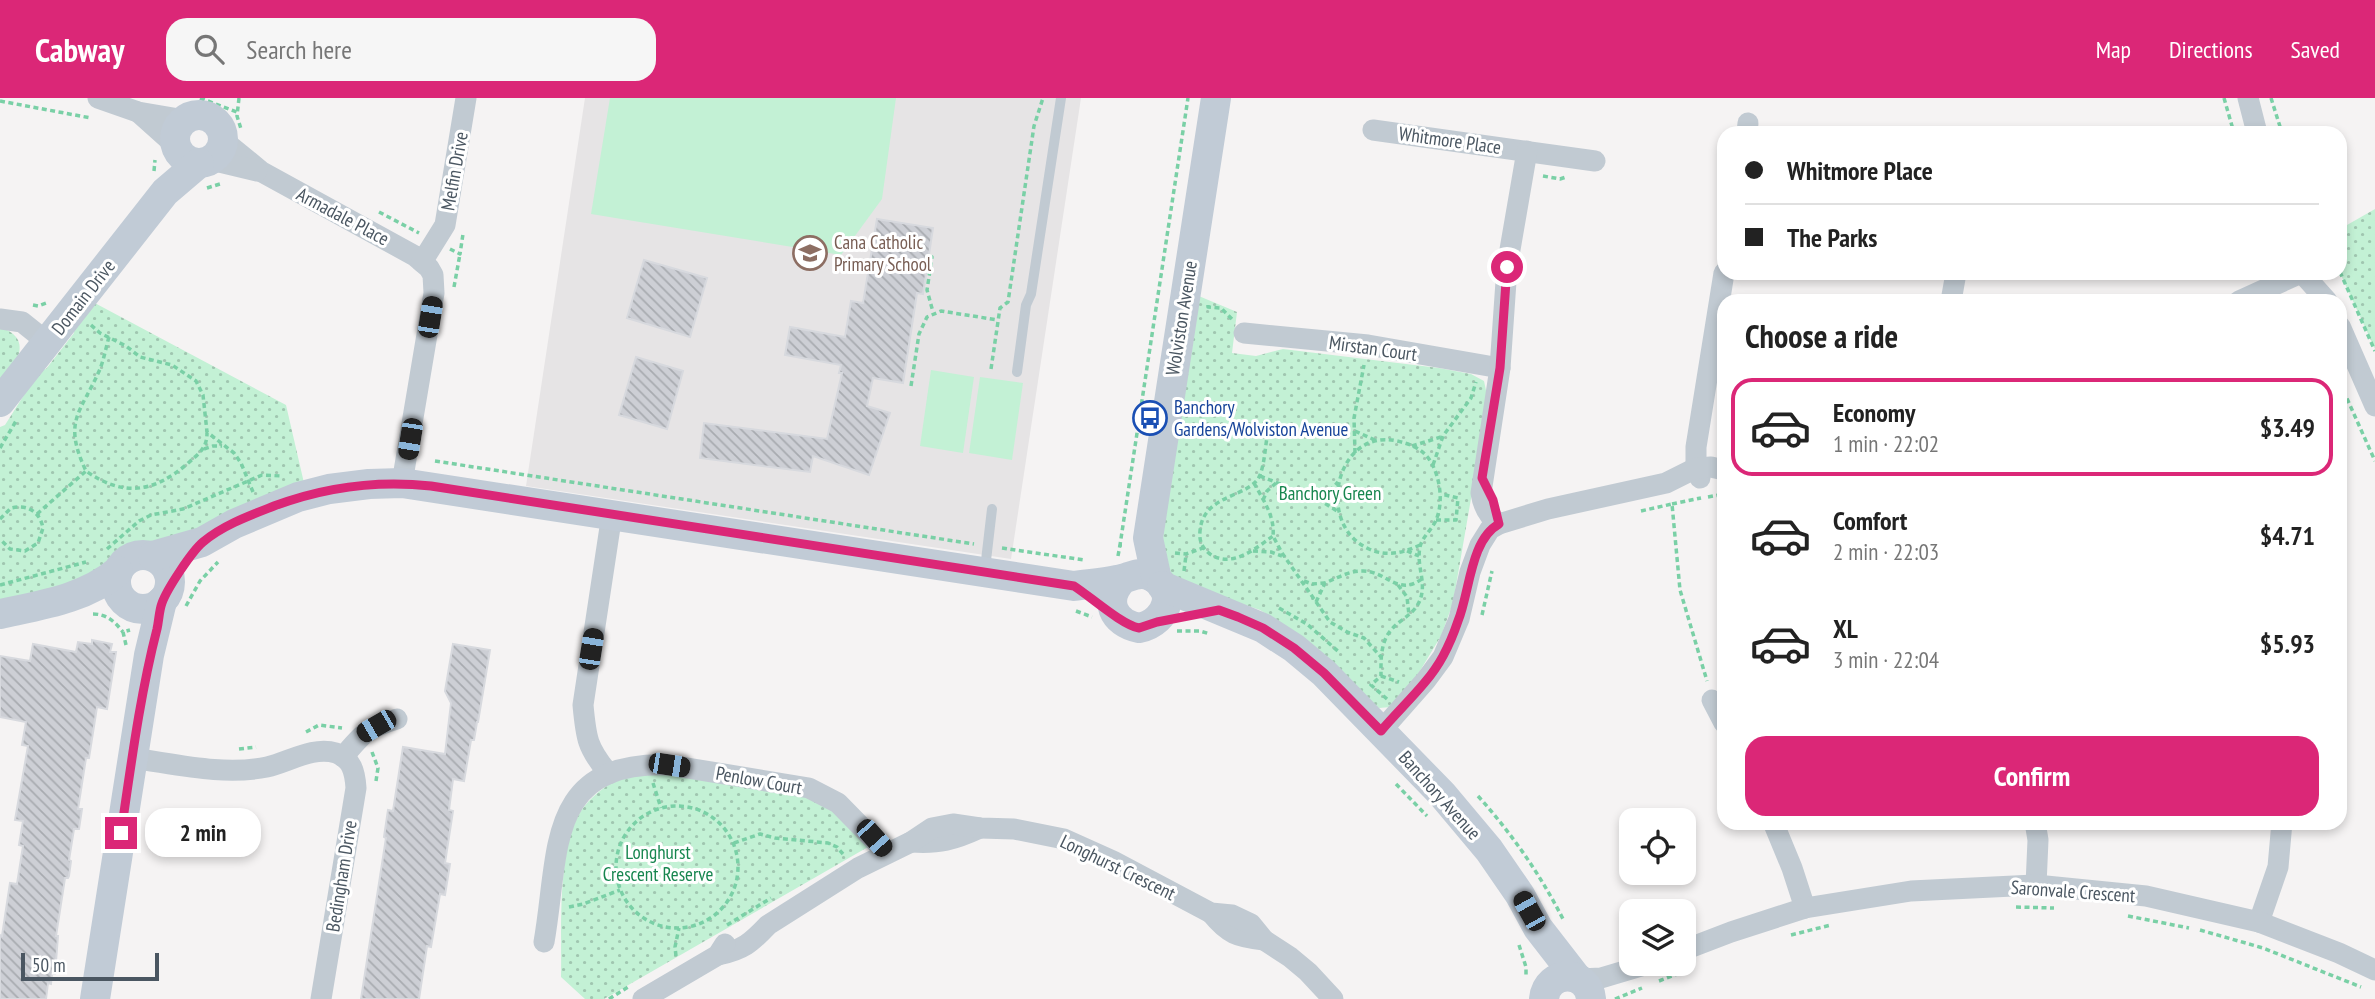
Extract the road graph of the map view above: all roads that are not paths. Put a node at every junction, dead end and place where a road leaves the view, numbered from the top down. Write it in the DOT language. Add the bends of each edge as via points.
graph roads {
  1 [pos="98,98"];
  2 [pos="466,98"];
  3 [pos="1061,98"];
  4 [pos="1216,98"];
  5 [pos="2248,98"];
  6 [pos="2255,126"];
  7 [pos="1373,130"];
  8 [pos="212,136"];
  9 [pos="1527,151"];
  10 [pos="1595,161"];
  11 [pos="422,262"];
  12 [pos="2286,280"];
  13 [pos="2308,280"];
  14 [pos="2254,294"];
  15 [pos="2321,294"];
  16 [pos="1717,318"];
  17 [pos="0,319"];
  18 [pos="1245,329"];
  19 [pos="47,342"];
  20 [pos="2347,342"];
  21 [pos="1490,367"];
  22 [pos="1017,372"];
  23 [pos="0,402"];
  24 [pos="2375,406"];
  25 [pos="1706,470"];
  26 [pos="402,484"];
  27 [pos="992,509"];
  28 [pos="612,514"];
  29 [pos="1496,519"];
  30 [pos="1137,544"];
  31 [pos="211,551"];
  32 [pos="153,556"];
  33 [pos="986,559"];
  34 [pos="112,561"];
  35 [pos="1118,573"];
  36 [pos="1160,583"];
  37 [pos="81,594"];
  38 [pos="172,598"];
  39 [pos="1074,598"];
  40 [pos="0,614"];
  41 [pos="1106,617"];
  42 [pos="1220,624"];
  43 [pos="1162,627"];
  44 [pos="134,628"];
  45 [pos="1712,700"];
  46 [pos="1717,710"];
  47 [pos="1388,713"];
  48 [pos="397,719"];
  49 [pos="343,757"];
  50 [pos="132,758"];
  51 [pos="609,774"];
  52 [pos="1776,830"];
  53 [pos="2036,830"];
  54 [pos="2281,830"];
  55 [pos="887,852"];
  56 [pos="2036,885"];
  57 [pos="1805,908"];
  58 [pos="2259,922"];
  59 [pos="1541,932"];
  60 [pos="544,942"];
  61 [pos="1696,954"];
  62 [pos="1622,976"];
  63 [pos="2369,979"];
  64 [pos="1591,990"];
  65 [pos="1538,992"];
  66 [pos="95,999"];
  67 [pos="321,999"];
  68 [pos="643,999"];
  69 [pos="1333,999"];
  1 -- 8 [label="street, Armadale Place"];
  2 -- 11 [label="street, Melfin Drive" via="445,225"];
  3 -- 22 [label="lane"];
  4 -- 30 [label="street, Wolviston Avenue"];
  5 -- 6 [label="street"];
  7 -- 9 [label="street, Whitmore Place"];
  8 -- 11 [label="street, Armadale Place" via="262,173"];
  8 -- 19 [label="street, Domain Drive"];
  9 -- 10 [label="street, Whitmore Place"];
  9 -- 21 [label="street, Whitmore Place"];
  11 -- 26 [label="street" via="433,275 434,293"];
  12 -- 14 [label="street"];
  13 -- 15 [label="street"];
  16 -- 25 [label="street" via="1696,447"];
  17 -- 19 [label="street" via="22,323"];
  18 -- 21 [label="street, Mirstan Court"];
  19 -- 23 [label="street, Domain Drive"];
  20 -- 24 [label="street"];
  21 -- 29 [label="street, Whitmore Place" via="1482,478"];
  25 -- 29 [label="street" via="1669,491 1636,501"];
  26 -- 28 [label="street"];
  26 -- 31 [label="street" via="369,484 298,497 234,524"];
  27 -- 33 [label="lane"];
  28 -- 33 [label="street"];
  28 -- 51 [label="street" via="583,705 593,755"];
  29 -- 47 [label="street" via="1470,572 1466,599 1443,657"];
  30 -- 35 [label="street, Wolviston Avenue"];
  30 -- 36 [label="street, Wolviston Avenue"];
  31 -- 32 [label="street"];
  31 -- 38 [label="street"];
  32 -- 34 [label="street"];
  32 -- 38 [label="street" via="167,569"];
  33 -- 39 [label="street"];
  34 -- 37 [label="street" via="102,584"];
  34 -- 44 [label="street" via="116,585"];
  35 -- 36 [label="street, Banchory Avenue" via="1149,575"];
  35 -- 39 [label="street"];
  35 -- 41 [label="street, Wolviston Avenue"];
  36 -- 42 [label="street, Banchory Avenue"];
  36 -- 43 [label="street, Wolviston Avenue" via="1167,604"];
  37 -- 40 [label="street"];
  37 -- 44 [label="street" via="112,597"];
  38 -- 44 [label="street"];
  38 -- 44 [label="street" via="145,609"];
  39 -- 41 [label="street"];
  41 -- 43 [label="street" via="1139,628"];
  42 -- 43 [label="street"];
  42 -- 47 [label="street, Banchory Avenue" via="1263,628"];
  44 -- 50 [label="street"];
  45 -- 46 [label="street"];
  47 -- 59 [label="street, Banchory Avenue" via="1442,794 1489,850"];
  48 -- 49 [label="street" via="359,737"];
  49 -- 50 [label="street" via="316,752 243,770"];
  49 -- 67 [label="street, Bedingham Drive" via="351,764 356,788"];
  50 -- 66 [label="street"];
  51 -- 55 [label="street, Penlow Court" via="647,764 669,765 809,788 838,803"];
  51 -- 60 [label="street, Penlow Court" via="592,781 569,807 558,841"];
  52 -- 57 [label="street"];
  53 -- 56 [label="street"];
  54 -- 58 [label="street" via="2278,867"];
  55 -- 68 [label="street, Longhurst Crescent" via="768,925 729,939 718,954"];
  55 -- 69 [label="street, Longhurst Crescent" via="911,842 956,839 980,828 1064,839 1211,913 1224,929 1240,938 1264,940 1308,972"];
  56 -- 57 [label="street, Saronvale Crescent" via="1910,891"];
  56 -- 58 [label="street, Saronvale Crescent" via="2147,896"];
  57 -- 61 [label="street, Saronvale Crescent" via="1731,932"];
  58 -- 63 [label="street, Saronvale Crescent" via="2339,953"];
  59 -- 64 [label="street, Banchory Avenue"];
  59 -- 65 [label="street, Banchory Avenue"];
  62 -- 64 [label="street"];
  64 -- 65 [label="street" via="1563,976"];
}
